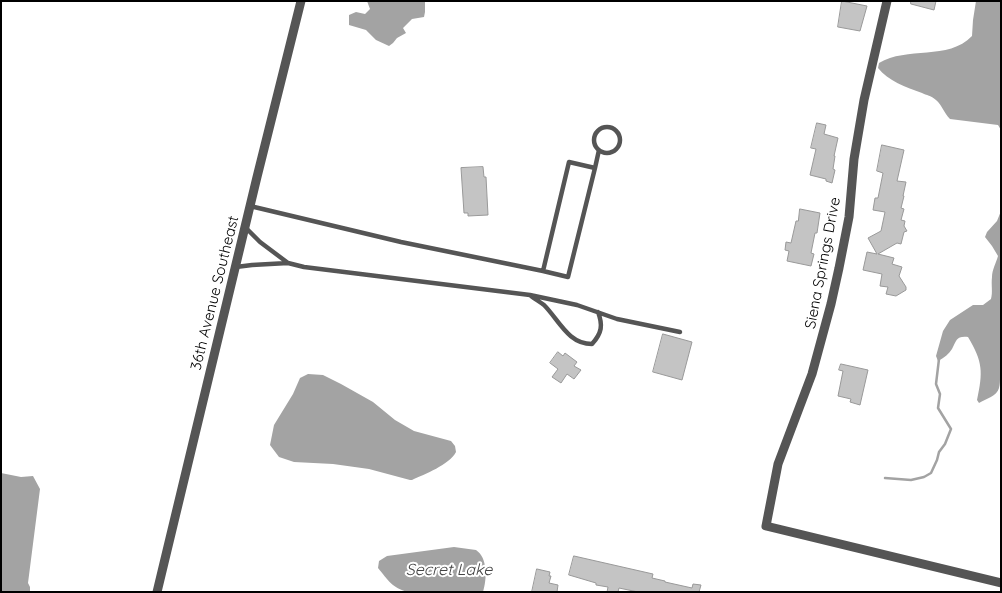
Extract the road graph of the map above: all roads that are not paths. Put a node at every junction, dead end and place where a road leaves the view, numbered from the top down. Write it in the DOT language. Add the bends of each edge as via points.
graph roads {
  1 [pos="301,1"];
  2 [pos="888,1"];
  3 [pos="599,150"];
  4 [pos="594,168"];
  5 [pos="250,206"];
  6 [pos="245,228"];
  7 [pos="288,263"];
  8 [pos="235,268"];
  9 [pos="543,271"];
  10 [pos="530,295"];
  11 [pos="598,312"];
  12 [pos="680,332"];
  13 [pos="1001,584"];
  14 [pos="157,592"];
  1 -- 5 [label="street, 36th Avenue Southeast"];
  2 -- 13 [label="street, Siena Springs Drive" via="864,100 849,217 835,286 812,374 778,464 766,526"];
  3 -- 3 [label="lane" via="615,151 620,135 606,127 598,131 594,143"];
  3 -- 4 [label="lane"];
  4 -- 9 [label="lane" via="569,162"];
  4 -- 9 [label="lane" via="568,277"];
  5 -- 6 [label="street, 36th Avenue Southeast"];
  5 -- 9 [label="lane"];
  6 -- 7 [label="lane"];
  6 -- 8 [label="street, 36th Avenue Southeast"];
  7 -- 8 [label="lane"];
  7 -- 10 [label="lane"];
  8 -- 14 [label="street, 36th Avenue Southeast"];
  10 -- 11 [label="lane"];
  10 -- 11 [label="lane" via="565,331 585,344 592,344 600,333"];
  11 -- 12 [label="lane"];
}
